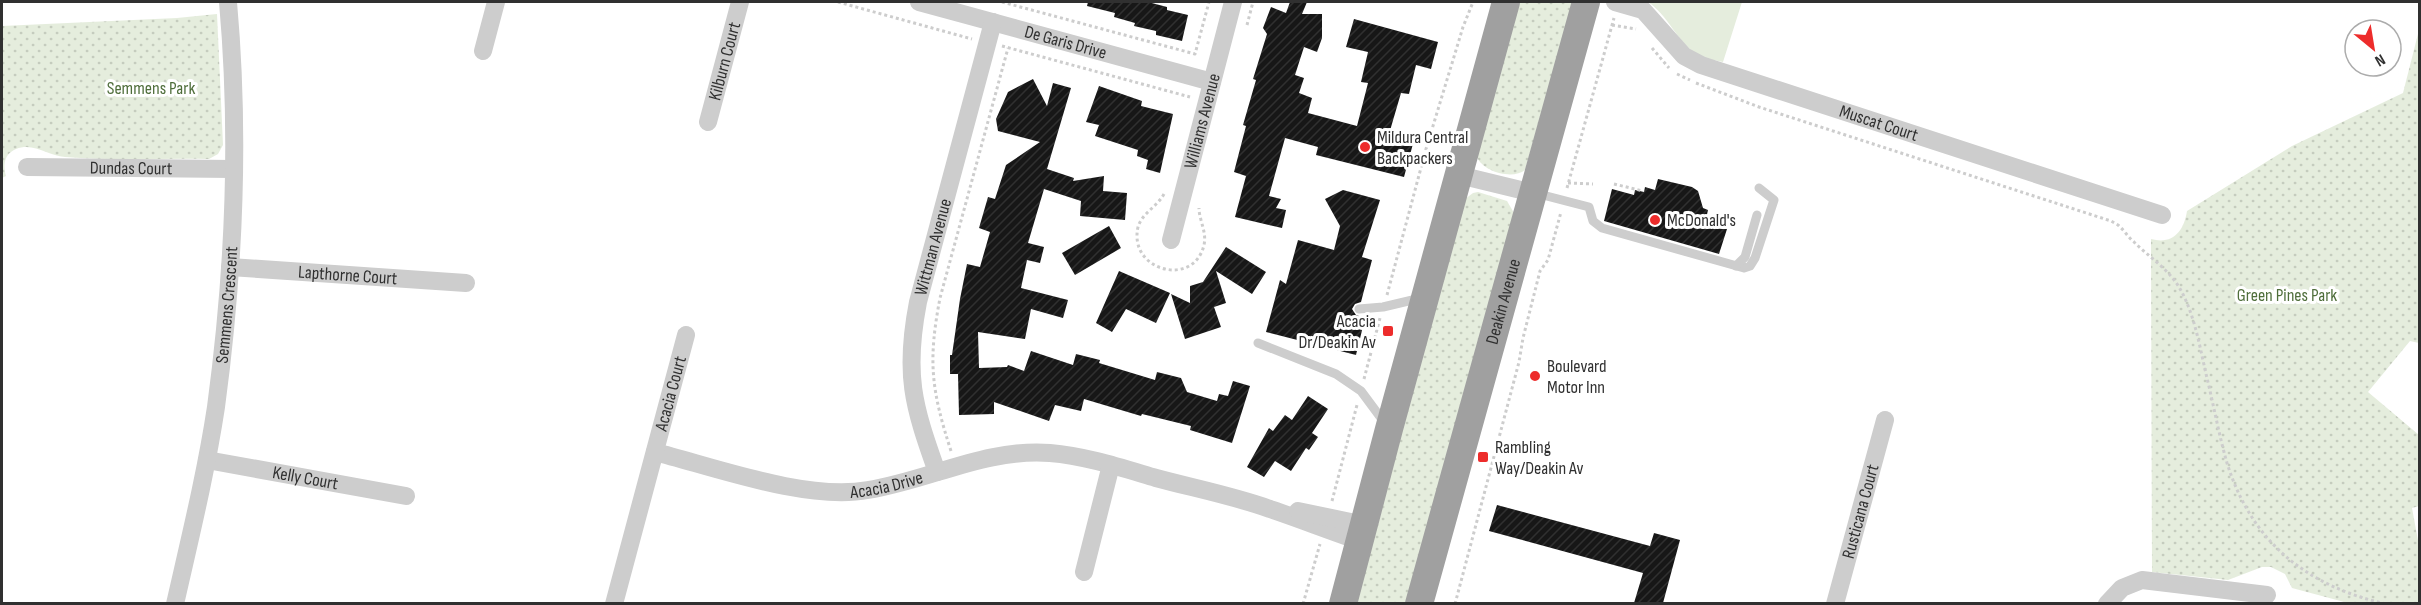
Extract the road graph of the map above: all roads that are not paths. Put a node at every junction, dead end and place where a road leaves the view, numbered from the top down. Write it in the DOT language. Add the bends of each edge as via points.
graph roads {
  1 [pos="228,2"];
  2 [pos="496,2"];
  3 [pos="740,2"];
  4 [pos="919,2"];
  5 [pos="1233,2"];
  6 [pos="1506,2"];
  7 [pos="1586,2"];
  8 [pos="1615,2"];
  9 [pos="993,22"];
  10 [pos="483,51"];
  11 [pos="1212,82"];
  12 [pos="708,122"];
  13 [pos="27,167"];
  14 [pos="234,169"];
  15 [pos="1460,175"];
  16 [pos="1759,188"];
  17 [pos="1533,193"];
  18 [pos="1757,215"];
  19 [pos="2162,215"];
  20 [pos="1171,240"];
  21 [pos="1736,266"];
  22 [pos="230,267"];
  23 [pos="466,283"];
  24 [pos="1426,297"];
  25 [pos="1359,309"];
  26 [pos="686,335"];
  27 [pos="1258,343"];
  28 [pos="1885,420"];
  29 [pos="1389,429"];
  30 [pos="655,452"];
  31 [pos="207,460"];
  32 [pos="1111,465"];
  33 [pos="937,472"];
  34 [pos="406,496"];
  35 [pos="1362,533"];
  36 [pos="1084,572"];
  37 [pos="2266,595"];
  38 [pos="175,603"];
  39 [pos="614,603"];
  40 [pos="1343,603"];
  41 [pos="1419,603"];
  42 [pos="1835,603"];
  43 [pos="2107,603"];
  1 -- 14 [label="street, Semmens Crescent"];
  2 -- 10 [label="street"];
  3 -- 12 [label="street, Kilburn Court"];
  4 -- 9 [label="street, De Garis Drive"];
  5 -- 11 [label="street, Williams Avenue"];
  6 -- 15 [label="highway"];
  7 -- 17 [label="highway, Deakin Avenue"];
  8 -- 19 [label="street, Muscat Court" via="1643,10 1684,56 1701,65"];
  9 -- 11 [label="street, De Garis Drive"];
  9 -- 33 [label="street, Wittman Avenue" via="912,330 914,403"];
  11 -- 20 [label="street, Williams Avenue"];
  13 -- 14 [label="street, Dundas Court"];
  14 -- 22 [label="street, Semmens Crescent"];
  15 -- 17 [label="street"];
  15 -- 24 [label="highway"];
  16 -- 21 [label="lane" via="1774,200 1773,204 1755,258 1750,266"];
  17 -- 21 [label="lane" via="1589,207 1593,221 1602,228"];
  17 -- 41 [label="highway, Deakin Avenue"];
  18 -- 21 [label="lane" via="1745,257"];
  22 -- 23 [label="street, Lapthorne Court"];
  22 -- 31 [label="street, Semmens Crescent"];
  24 -- 25 [label="lane"];
  24 -- 29 [label="highway"];
  26 -- 30 [label="street, Acacia Court"];
  27 -- 29 [label="lane" via="1336,374 1361,391"];
  28 -- 42 [label="street, Rusticana Court"];
  29 -- 35 [label="highway"];
  30 -- 33 [label="street, Acacia Drive" via="818,492 867,491"];
  30 -- 39 [label="street"];
  31 -- 34 [label="street, Kelly Court"];
  31 -- 38 [label="street, Semmens Crescent"];
  32 -- 33 [label="street, Acacia Drive" via="1028,452"];
  32 -- 35 [label="street, Acacia Drive"];
  32 -- 36 [label="street"];
  35 -- 40 [label="highway"];
  37 -- 43 [label="street" via="2142,580 2122,588"];
}
